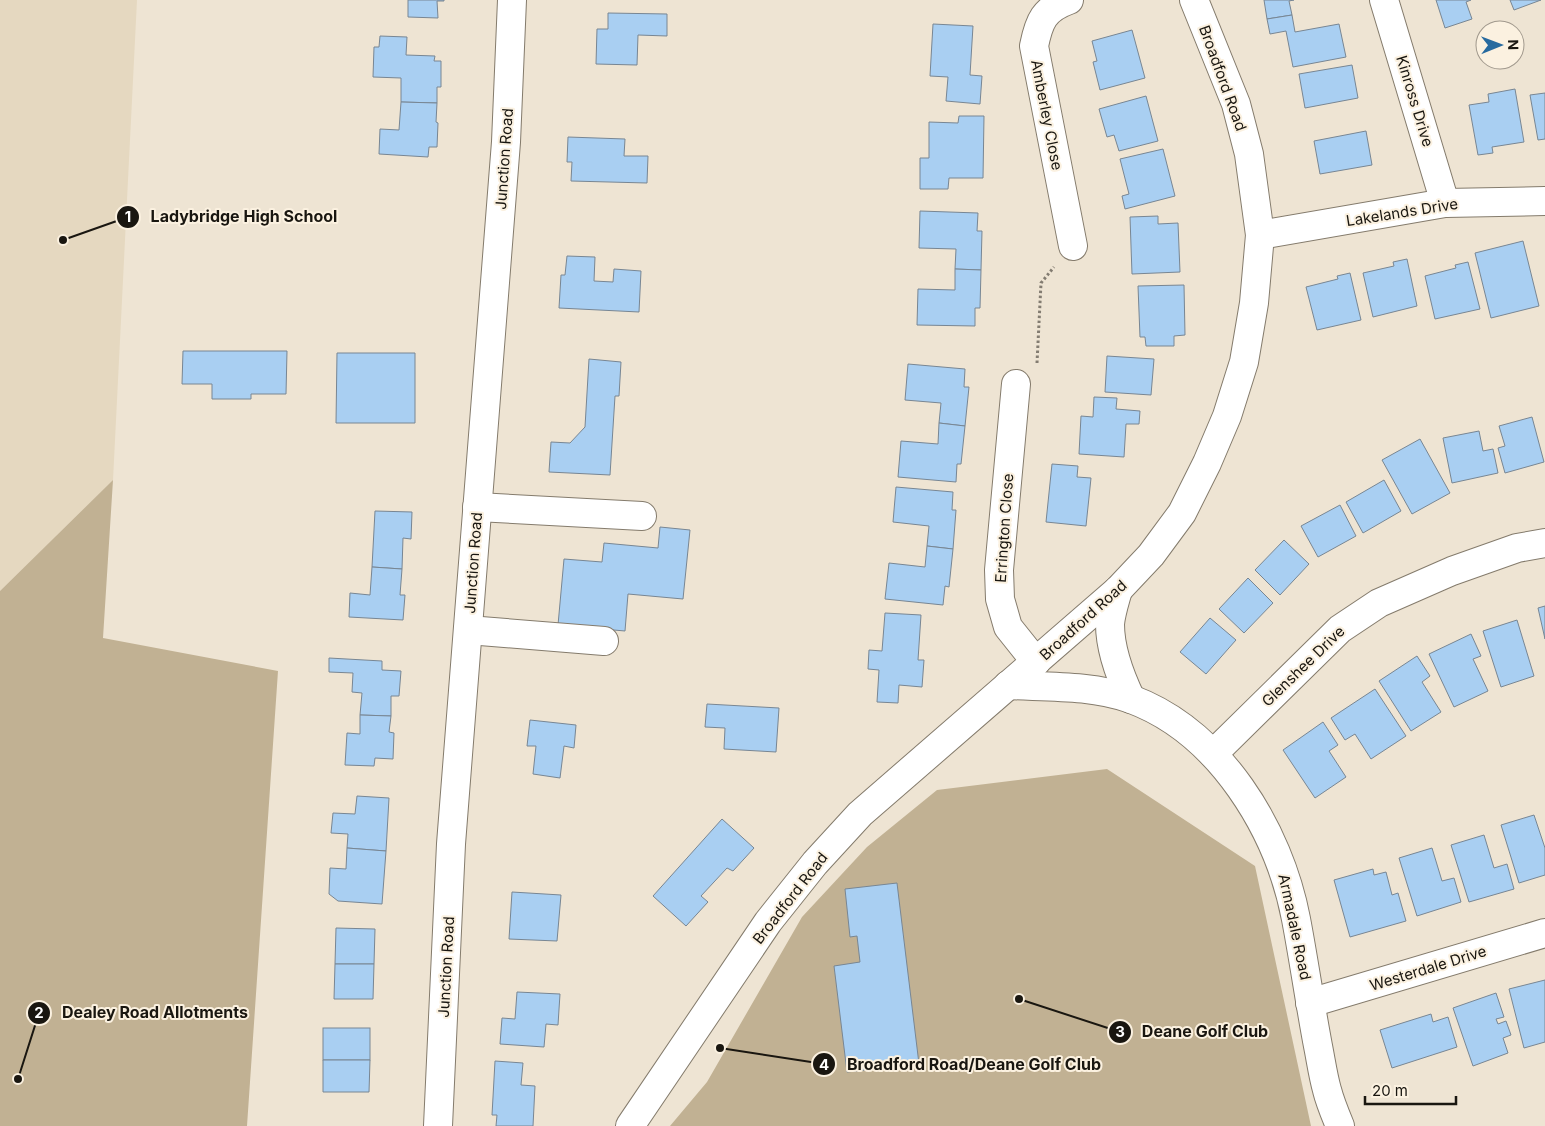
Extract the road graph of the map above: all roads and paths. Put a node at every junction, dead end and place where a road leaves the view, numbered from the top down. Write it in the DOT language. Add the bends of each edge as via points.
graph roads {
  1 [pos="512,0"];
  2 [pos="1069,0"];
  3 [pos="1194,0"];
  4 [pos="1384,0"];
  5 [pos="1545,201"];
  6 [pos="1445,203"];
  7 [pos="1260,235"];
  8 [pos="1073,246"];
  9 [pos="1016,384"];
  10 [pos="478,506"];
  11 [pos="642,516"];
  12 [pos="1545,543"];
  13 [pos="1118,590"];
  14 [pos="468,630"];
  15 [pos="604,641"];
  16 [pos="1036,662"];
  17 [pos="1008,685"];
  18 [pos="1131,699"];
  19 [pos="1213,754"];
  20 [pos="1545,933"];
  21 [pos="1310,1003"];
  22 [pos="438,1126"];
  23 [pos="630,1126"];
  24 [pos="1340,1126"];
  1 -- 10 [label="street, Junction Road" via="506,142"];
  2 -- 8 [label="street, Amberley Close" via="1056,5 1039,23 1034,46"];
  3 -- 7 [label="street, Broadford Road" via="1236,104 1249,154"];
  4 -- 6 [label="street, Kinross Drive"];
  5 -- 6 [label="street, Lakelands Drive"];
  6 -- 7 [label="street, Lakelands Drive"];
  7 -- 13 [label="street, Broadford Road" via="1254,303 1244,362 1227,416 1182,514 1151,555"];
  8 -- 9 [label="path" via="1041,282 1037,367"];
  9 -- 16 [label="street, Errington Close" via="999,570 1000,600 1008,627"];
  10 -- 11 [label="street"];
  10 -- 14 [label="street, Junction Road"];
  12 -- 19 [label="street, Glenshee Drive" via="1517,548 1452,571 1379,602 1340,629"];
  13 -- 16 [label="street, Broadford Road"];
  13 -- 18 [label="street" via="1110,624 1120,676"];
  14 -- 15 [label="street"];
  14 -- 22 [label="street, Junction Road" via="452,844"];
  16 -- 17 [label="street, Broadford Road"];
  17 -- 18 [label="street, Armadale Road" via="1085,688"];
  17 -- 23 [label="street, Broadford Road" via="860,814 814,863 768,922"];
  18 -- 19 [label="street, Armadale Road" via="1173,720"];
  19 -- 21 [label="street, Armadale Road" via="1243,791 1267,832 1285,874"];
  20 -- 21 [label="street, Westerdale Drive"];
  21 -- 24 [label="street, Armadale Road" via="1327,1090"];
}
